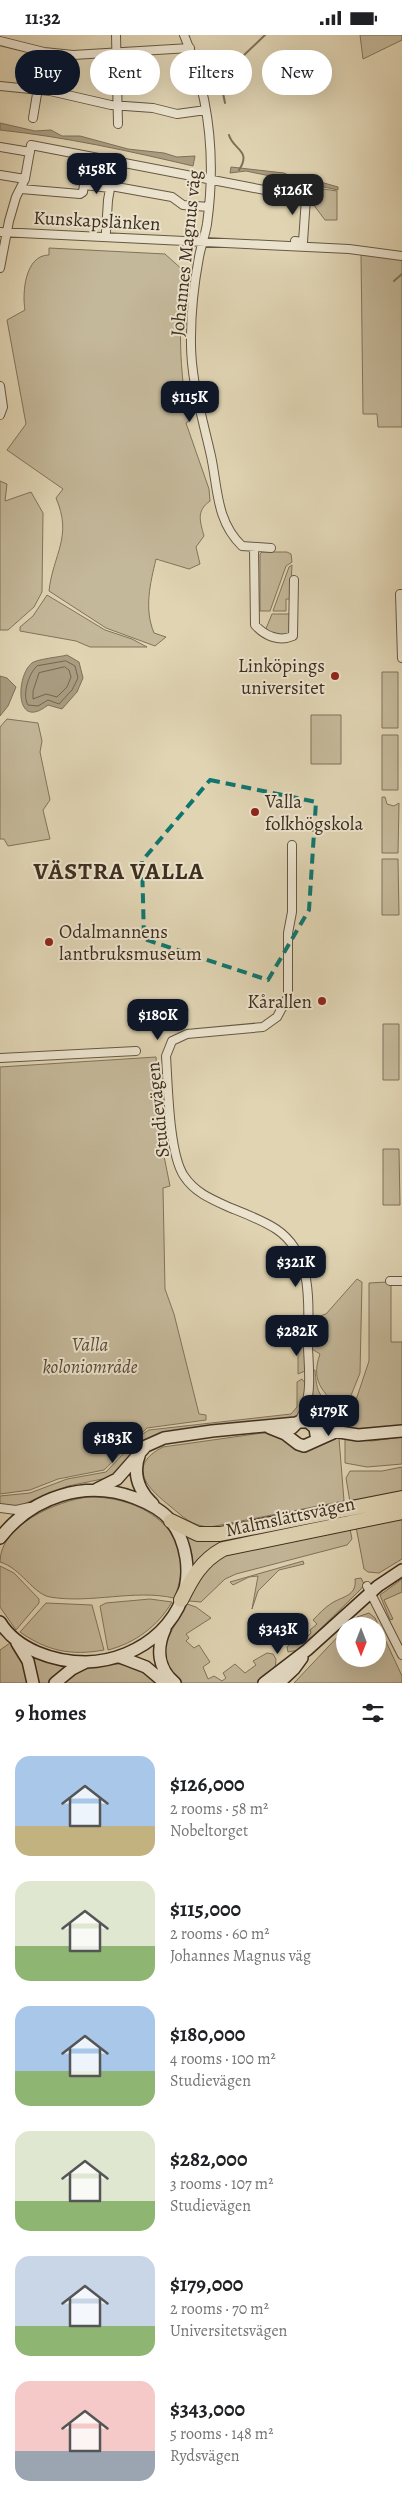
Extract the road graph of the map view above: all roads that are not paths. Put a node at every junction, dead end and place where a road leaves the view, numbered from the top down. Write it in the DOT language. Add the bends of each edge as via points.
graph roads {
  1 [pos="116,35"];
  2 [pos="184,35"];
  3 [pos="0,41"];
  4 [pos="190,48"];
  5 [pos="36,50"];
  6 [pos="117,50"];
  7 [pos="160,50"];
  8 [pos="0,86"];
  9 [pos="15,87"];
  10 [pos="36,95"];
  11 [pos="64,95"];
  12 [pos="119,95"];
  13 [pos="119,107"];
  14 [pos="206,110"];
  15 [pos="34,119"];
  16 [pos="118,124"];
  17 [pos="0,147"];
  18 [pos="31,149"];
  19 [pos="115,161"];
  20 [pos="0,175"];
  21 [pos="25,179"];
  22 [pos="211,180"];
  23 [pos="110,187"];
  24 [pos="21,189"];
  25 [pos="209,207"];
  26 [pos="4,232"];
  27 [pos="106,232"];
  28 [pos="203,241"];
  29 [pos="295,241"];
  30 [pos="402,255"];
  31 [pos="0,268"];
  32 [pos="0,386"];
  33 [pos="0,415"];
  34 [pos="254,548"];
  35 [pos="271,548"];
  36 [pos="294,580"];
  37 [pos="402,594"];
  38 [pos="402,658"];
  39 [pos="292,845"];
  40 [pos="136,1051"];
  41 [pos="0,1058"];
  42 [pos="390,1281"];
  43 [pos="402,1281"];
  44 [pos="308,1397"];
  45 [pos="297,1423"];
  46 [pos="266,1427"];
  47 [pos="314,1427"];
  48 [pos="402,1431"];
  49 [pos="335,1433"];
  50 [pos="293,1440"];
  51 [pos="313,1442"];
  52 [pos="140,1452"];
  53 [pos="93,1490"];
  54 [pos="402,1498"];
  55 [pos="35,1506"];
  56 [pos="0,1508"];
  57 [pos="160,1510"];
  58 [pos="402,1512"];
  59 [pos="171,1521"];
  60 [pos="0,1538"];
  61 [pos="402,1564"];
  62 [pos="402,1570"];
  63 [pos="369,1589"];
  64 [pos="181,1600"];
  65 [pos="168,1625"];
  66 [pos="4,1628"];
  67 [pos="307,1650"];
  68 [pos="402,1655"];
  69 [pos="120,1657"];
  70 [pos="88,1662"];
  71 [pos="33,1683"];
  72 [pos="55,1683"];
  73 [pos="165,1683"];
  74 [pos="175,1683"];
  75 [pos="264,1683"];
  76 [pos="279,1683"];
  1 -- 6 [label="street"];
  2 -- 4 [label="street, Johannes Magnus väg"];
  3 -- 5 [label="street"];
  4 -- 7 [label="street"];
  4 -- 14 [label="street, Johannes Magnus väg"];
  8 -- 9 [label="street"];
  10 -- 15 [label="street"];
  11 -- 13 [label="street"];
  12 -- 13 [label="street"];
  13 -- 14 [label="street" via="153,108 177,114"];
  13 -- 16 [label="street"];
  14 -- 22 [label="street, Johannes Magnus väg"];
  17 -- 18 [label="street"];
  18 -- 19 [label="street"];
  18 -- 21 [label="street"];
  19 -- 22 [label="street"];
  19 -- 23 [label="street"];
  20 -- 21 [label="street"];
  21 -- 24 [label="street"];
  22 -- 25 [label="street, Johannes Magnus väg"];
  22 -- 29 [label="street" via="306,198 303,242"];
  23 -- 24 [label="street" via="84,185 80,194"];
  23 -- 25 [label="street" via="172,197 183,205"];
  23 -- 27 [label="street"];
  24 -- 26 [label="street"];
  25 -- 28 [label="street, Johannes Magnus väg"];
  26 -- 28 [label="street, Kunskapslänken"];
  26 -- 31 [label="street"];
  28 -- 30 [label="street, Kunskapslänken"];
  28 -- 34 [label="street, Johannes Magnus väg" via="192,295 191,355 196,395 222,518 230,534 242,546"];
  32 -- 33 [label="street" via="3,407"];
  34 -- 35 [label="street, Johannes Magnus väg"];
  34 -- 36 [label="street" via="255,625 267,635 279,638 293,636"];
  37 -- 38 [label="street"];
  39 -- 44 [label="street, Studievägen" via="288,997 283,1009 274,1021 257,1029 180,1036 169,1045 166,1057 175,1152 183,1174 206,1197 276,1229 299,1256 307,1284"];
  40 -- 41 [label="street"];
  42 -- 43 [label="street"];
  44 -- 45 [label="street, Studievägen" via="304,1413"];
  44 -- 47 [label="street, Studievägen"];
  45 -- 46 [label="main road"];
  45 -- 47 [label="main road" via="305,1421"];
  45 -- 50 [label="main road" via="291,1431"];
  46 -- 50 [label="main road"];
  46 -- 52 [label="main road" via="171,1437 151,1443"];
  47 -- 49 [label="main road"];
  47 -- 51 [label="main road" via="316,1435"];
  48 -- 49 [label="main road" via="372,1435"];
  49 -- 51 [label="main road"];
  50 -- 51 [label="main road" via="301,1446"];
  52 -- 53 [label="main road" via="118,1479"];
  52 -- 57 [label="main road" via="136,1466 137,1482 146,1497"];
  53 -- 55 [label="main road" via="66,1494"];
  53 -- 57 [label="main road" via="131,1497"];
  54 -- 59 [label="highway, Malmslättsvägen" via="220,1534 198,1534"];
  55 -- 56 [label="street" via="16,1510"];
  55 -- 60 [label="main road" via="18,1518"];
  57 -- 59 [label="main road"];
  58 -- 64 [label="highway, Malmslättsvägen" via="223,1549 212,1554 196,1572"];
  59 -- 64 [label="main road" via="186,1556 187,1576"];
  61 -- 63 [label="main road"];
  62 -- 63 [label="main road"];
  63 -- 67 [label="main road"];
  63 -- 68 [label="street"];
  64 -- 65 [label="main road"];
  65 -- 69 [label="main road" via="141,1647"];
  65 -- 74 [label="main road" via="160,1644 159,1658 164,1671"];
  66 -- 70 [label="main road" via="43,1655"];
  66 -- 71 [label="main road" via="28,1661"];
  67 -- 75 [label="main road"];
  67 -- 76 [label="main road"];
  69 -- 70 [label="main road"];
  69 -- 73 [label="main road" via="146,1667"];
  70 -- 72 [label="main road" via="72,1669"];
}
